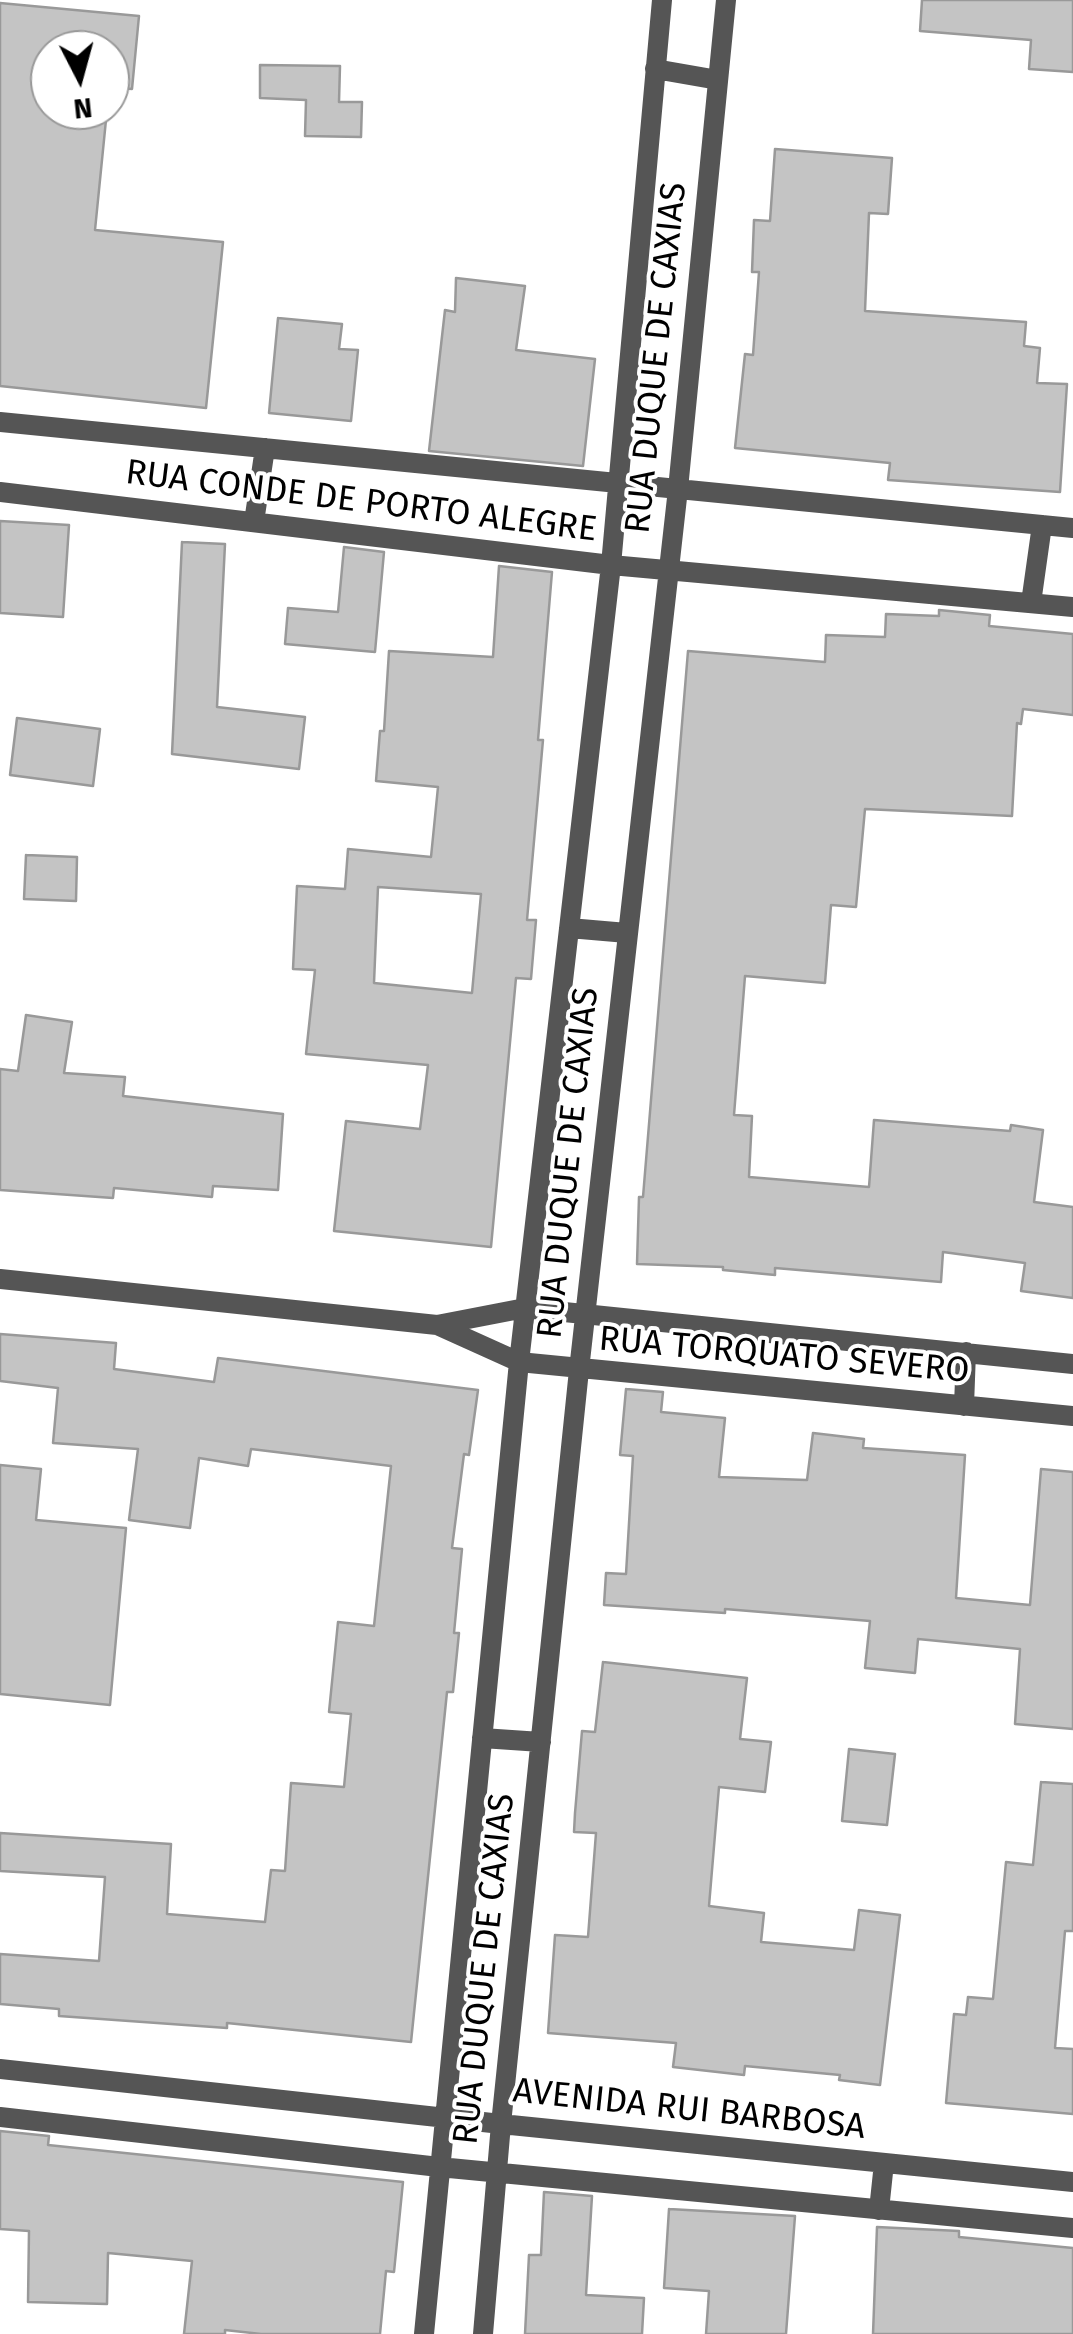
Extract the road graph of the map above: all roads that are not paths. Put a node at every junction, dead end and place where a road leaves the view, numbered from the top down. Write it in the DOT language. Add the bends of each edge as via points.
graph roads {
  1 [pos="662,0"];
  2 [pos="726,0"];
  3 [pos="655,69"];
  4 [pos="718,80"];
  5 [pos="0,422"];
  6 [pos="266,448"];
  7 [pos="616,482"];
  8 [pos="678,489"];
  9 [pos="0,492"];
  10 [pos="254,522"];
  11 [pos="1042,525"];
  12 [pos="1073,528"];
  13 [pos="611,565"];
  14 [pos="668,568"];
  15 [pos="1031,603"];
  16 [pos="1073,607"];
  17 [pos="568,928"];
  18 [pos="627,934"];
  19 [pos="0,1279"];
  20 [pos="526,1308"];
  21 [pos="587,1315"];
  22 [pos="437,1325"];
  23 [pos="966,1352"];
  24 [pos="519,1362"];
  25 [pos="1073,1364"];
  26 [pos="579,1370"];
  27 [pos="964,1406"];
  28 [pos="1073,1416"];
  29 [pos="482,1738"];
  30 [pos="541,1742"];
  31 [pos="0,2068"];
  32 [pos="0,2117"];
  33 [pos="444,2118"];
  34 [pos="501,2124"];
  35 [pos="884,2163"];
  36 [pos="439,2166"];
  37 [pos="496,2172"];
  38 [pos="1073,2182"];
  39 [pos="879,2210"];
  40 [pos="1073,2228"];
  41 [pos="424,2334"];
  42 [pos="483,2334"];
  1 -- 3 [label="street, RUA DUQUE DE CAXIAS"];
  2 -- 4 [label="street, RUA DUQUE DE CAXIAS"];
  3 -- 4 [label="street"];
  3 -- 7 [label="street, RUA DUQUE DE CAXIAS"];
  4 -- 8 [label="street, RUA DUQUE DE CAXIAS"];
  5 -- 6 [label="street, RUA CONDE DE PORTO ALEGRE"];
  6 -- 7 [label="street, RUA CONDE DE PORTO ALEGRE"];
  6 -- 10 [label="street"];
  7 -- 8 [label="street, RUA CONDE DE PORTO ALEGRE"];
  7 -- 13 [label="street, RUA DUQUE DE CAXIAS"];
  8 -- 11 [label="street, RUA CONDE DE PORTO ALEGRE"];
  8 -- 14 [label="street, RUA DUQUE DE CAXIAS"];
  9 -- 10 [label="street, RUA CONDE DE PORTO ALEGRE"];
  10 -- 13 [label="street, RUA CONDE DE PORTO ALEGRE"];
  11 -- 12 [label="street, RUA CONDE DE PORTO ALEGRE"];
  11 -- 15 [label="street"];
  13 -- 14 [label="street, RUA CONDE DE PORTO ALEGRE"];
  13 -- 17 [label="street, RUA DUQUE DE CAXIAS"];
  14 -- 15 [label="street, RUA CONDE DE PORTO ALEGRE"];
  14 -- 18 [label="street, RUA DUQUE DE CAXIAS"];
  15 -- 16 [label="street, RUA CONDE DE PORTO ALEGRE"];
  17 -- 18 [label="street"];
  17 -- 20 [label="street, RUA DUQUE DE CAXIAS"];
  18 -- 21 [label="street, RUA DUQUE DE CAXIAS"];
  19 -- 22 [label="street, RUA TORQUATO SEVERO"];
  20 -- 21 [label="street, RUA TORQUATO SEVERO"];
  20 -- 22 [label="street, RUA TORQUATO SEVERO"];
  20 -- 24 [label="street, RUA DUQUE DE CAXIAS"];
  21 -- 23 [label="street, RUA TORQUATO SEVERO"];
  21 -- 26 [label="street, RUA DUQUE DE CAXIAS"];
  22 -- 24 [label="street, RUA TORQUATO SEVERO"];
  23 -- 25 [label="street, RUA TORQUATO SEVERO"];
  23 -- 27 [label="street"];
  24 -- 26 [label="street, RUA TORQUATO SEVERO"];
  24 -- 29 [label="street, RUA DUQUE DE CAXIAS"];
  26 -- 27 [label="street, RUA TORQUATO SEVERO"];
  26 -- 30 [label="street, RUA DUQUE DE CAXIAS"];
  27 -- 28 [label="street, RUA TORQUATO SEVERO"];
  29 -- 30 [label="street"];
  29 -- 33 [label="street, RUA DUQUE DE CAXIAS"];
  30 -- 34 [label="street, RUA DUQUE DE CAXIAS"];
  31 -- 33 [label="street, AVENIDA RUI BARBOSA"];
  32 -- 36 [label="street"];
  33 -- 34 [label="street, AVENIDA RUI BARBOSA"];
  33 -- 36 [label="street, RUA DUQUE DE CAXIAS"];
  34 -- 35 [label="street, AVENIDA RUI BARBOSA"];
  34 -- 37 [label="street, RUA DUQUE DE CAXIAS"];
  35 -- 38 [label="street, AVENIDA RUI BARBOSA"];
  35 -- 39 [label="street"];
  36 -- 37 [label="street"];
  36 -- 41 [label="street, RUA DUQUE DE CAXIAS"];
  37 -- 39 [label="street"];
  37 -- 42 [label="street, RUA DUQUE DE CAXIAS"];
  39 -- 40 [label="street"];
}
